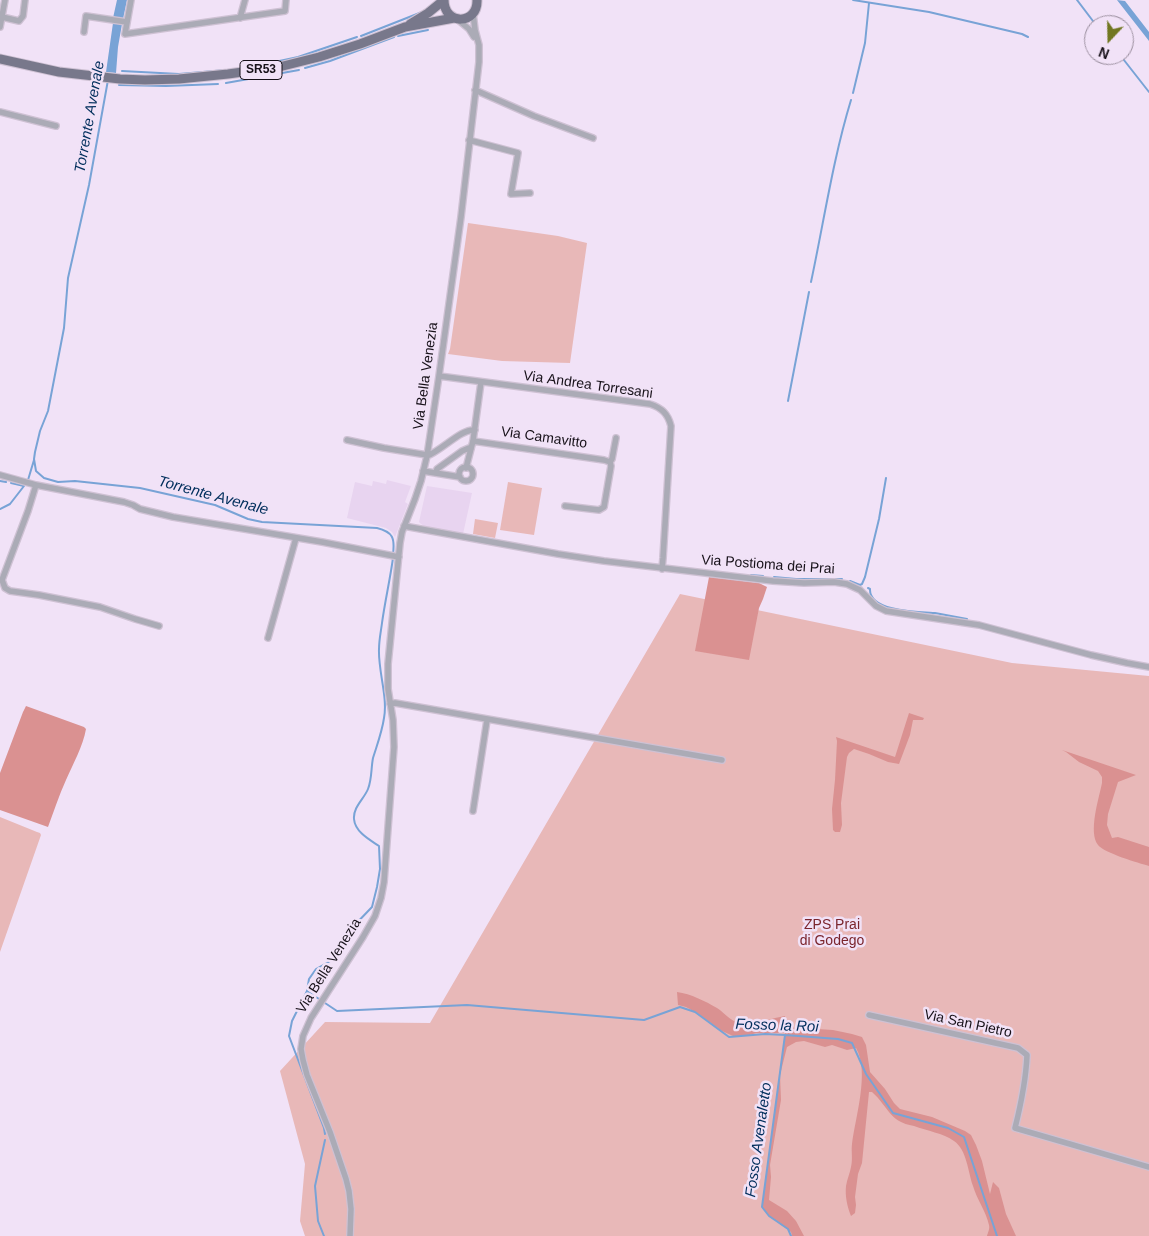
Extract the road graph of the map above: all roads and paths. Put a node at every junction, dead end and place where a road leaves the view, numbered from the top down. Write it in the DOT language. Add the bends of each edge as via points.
graph roads {
  1 [pos="4,0"];
  2 [pos="25,0"];
  3 [pos="131,0"];
  4 [pos="245,0"];
  5 [pos="286,0"];
  6 [pos="444,0"];
  7 [pos="478,5"];
  8 [pos="2,17"];
  9 [pos="240,18"];
  10 [pos="455,19"];
  11 [pos="124,21"];
  12 [pos="0,27"];
  13 [pos="405,27"];
  14 [pos="84,32"];
  15 [pos="479,48"];
  16 [pos="0,59"];
  17 [pos="475,90"];
  18 [pos="0,112"];
  19 [pos="56,126"];
  20 [pos="593,138"];
  21 [pos="469,140"];
  22 [pos="530,193"];
  23 [pos="439,376"];
  24 [pos="481,382"];
  25 [pos="475,430"];
  26 [pos="616,438"];
  27 [pos="347,440"];
  28 [pos="473,441"];
  29 [pos="471,449"];
  30 [pos="427,456"];
  31 [pos="610,462"];
  32 [pos="466,468"];
  33 [pos="424,471"];
  34 [pos="436,473"];
  35 [pos="0,475"];
  36 [pos="460,477"];
  37 [pos="36,485"];
  38 [pos="565,506"];
  39 [pos="404,526"];
  40 [pos="296,538"];
  41 [pos="398,557"];
  42 [pos="662,569"];
  43 [pos="159,626"];
  44 [pos="268,638"];
  45 [pos="1149,667"];
  46 [pos="390,704"];
  47 [pos="487,720"];
  48 [pos="722,760"];
  49 [pos="474,811"];
  50 [pos="869,1015"];
  51 [pos="1149,1167"];
  52 [pos="350,1236"];
  1 -- 8 [label="street"];
  2 -- 8 [label="street" via="22,19"];
  3 -- 11 [label="street"];
  4 -- 9 [label="street"];
  5 -- 9 [label="street" via="285,11"];
  6 -- 10 [label="main road, SR53" via="446,11"];
  6 -- 13 [label="main road, SR53"];
  7 -- 10 [label="main road, SR53" via="466,18"];
  7 -- 15 [label="street, Via Bella Venezia" via="475,30"];
  8 -- 12 [label="street"];
  9 -- 11 [label="street" via="125,34"];
  10 -- 13 [label="main road, SR53"];
  10 -- 15 [label="street" via="472,33"];
  11 -- 14 [label="street" via="86,16"];
  13 -- 16 [label="main road, SR53" via="360,44 279,67 179,78 102,77 58,72"];
  15 -- 17 [label="street, Via Bella Venezia"];
  17 -- 20 [label="street"];
  17 -- 21 [label="street, Via Bella Venezia"];
  18 -- 19 [label="street"];
  21 -- 22 [label="street" via="518,153 511,194"];
  21 -- 23 [label="street, Via Bella Venezia"];
  23 -- 24 [label="street, Via Andrea Torresani"];
  23 -- 30 [label="street, Via Bella Venezia"];
  24 -- 25 [label="street"];
  24 -- 42 [label="street, Via Andrea Torresani" via="650,404 664,412 671,426"];
  25 -- 28 [label="street"];
  25 -- 30 [label="street" via="467,430"];
  26 -- 31 [label="street"];
  27 -- 30 [label="street"];
  28 -- 29 [label="street"];
  28 -- 31 [label="street, Via Camavitto"];
  29 -- 32 [label="street"];
  29 -- 34 [label="street" via="462,451"];
  30 -- 33 [label="street, Via Bella Venezia"];
  31 -- 38 [label="street" via="604,507 599,510"];
  32 -- 36 [label="street" via="461,470"];
  32 -- 36 [label="street" via="471,471 471,479 467,481"];
  33 -- 34 [label="street"];
  33 -- 39 [label="street, Via Bella Venezia"];
  34 -- 36 [label="street"];
  35 -- 37 [label="street"];
  37 -- 40 [label="street" via="124,502 173,517"];
  37 -- 43 [label="street" via="2,580 5,588 100,607"];
  39 -- 41 [label="street, Via Bella Venezia"];
  39 -- 42 [label="street, Via Postioma dei Prai"];
  40 -- 41 [label="street"];
  40 -- 44 [label="street"];
  41 -- 46 [label="street, Via Bella Venezia" via="388,664"];
  42 -- 45 [label="street, Via Postioma dei Prai" via="773,581 847,584 886,611 979,625"];
  46 -- 47 [label="street"];
  46 -- 52 [label="street, Via Bella Venezia" via="394,757 381,898 370,925 311,1018 301,1049 346,1179 351,1209"];
  47 -- 48 [label="street"];
  47 -- 49 [label="street"];
  50 -- 51 [label="street, Via San Pietro" via="1018,1048 1027,1055 1022,1101 1015,1128"];
}
